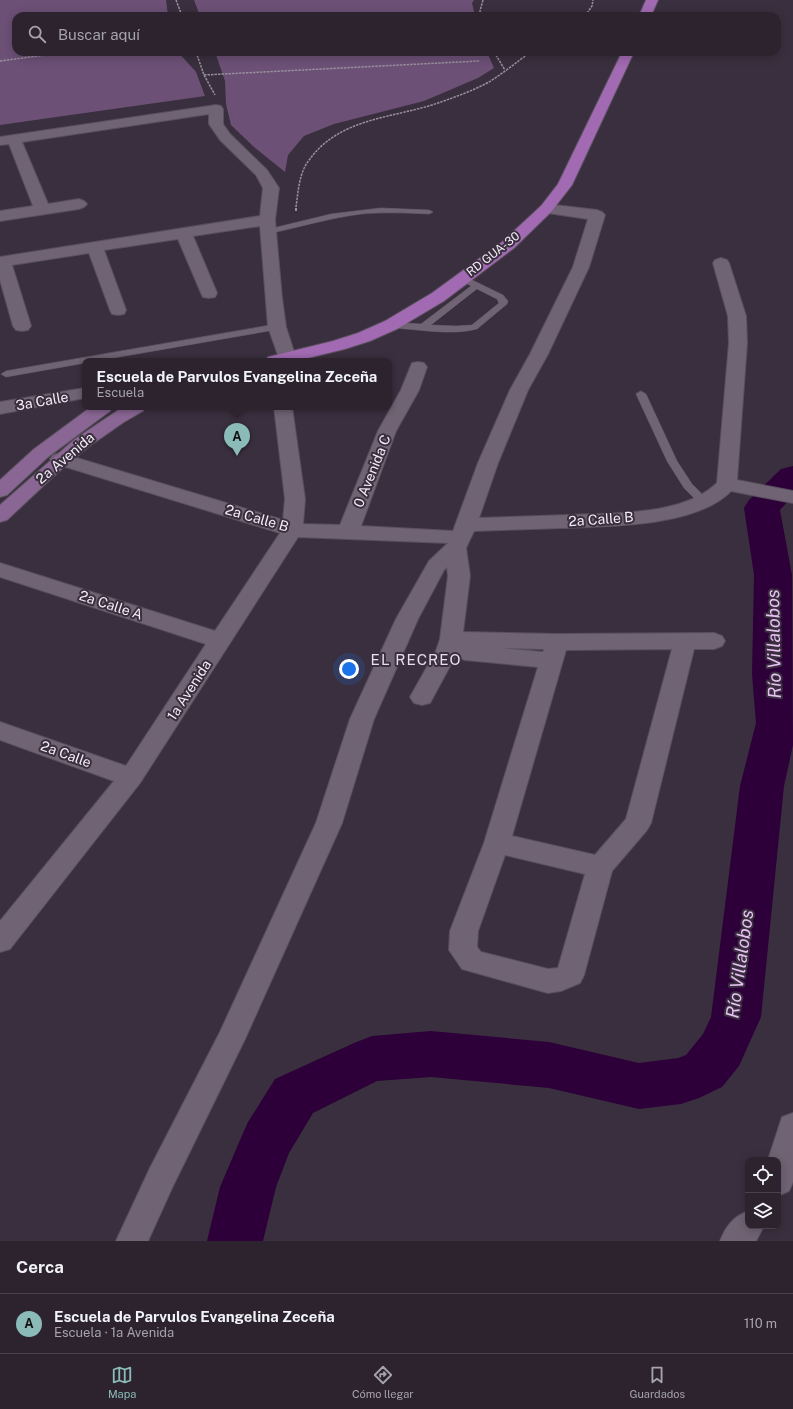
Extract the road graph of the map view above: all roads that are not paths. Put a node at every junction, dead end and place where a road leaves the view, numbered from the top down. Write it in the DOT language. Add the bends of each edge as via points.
graph roads {
  1 [pos="652,0"];
  2 [pos="647,12"];
  3 [pos="626,56"];
  4 [pos="7,140"];
  5 [pos="79,204"];
  6 [pos="546,208"];
  7 [pos="42,209"];
  8 [pos="430,212"];
  9 [pos="0,216"];
  10 [pos="268,226"];
  11 [pos="184,233"];
  12 [pos="95,247"];
  13 [pos="1,262"];
  14 [pos="721,263"];
  15 [pos="470,282"];
  16 [pos="209,293"];
  17 [pos="118,310"];
  18 [pos="391,325"];
  19 [pos="22,326"];
  20 [pos="276,327"];
  21 [pos="423,327"];
  22 [pos="98,358"];
  23 [pos="276,358"];
  24 [pos="284,358"];
  25 [pos="82,361"];
  26 [pos="418,367"];
  27 [pos="6,374"];
  28 [pos="82,394"];
  29 [pos="641,394"];
  30 [pos="0,408"];
  31 [pos="99,410"];
  32 [pos="131,410"];
  33 [pos="283,410"];
  34 [pos="60,459"];
  35 [pos="727,484"];
  36 [pos="0,491"];
  37 [pos="793,497"];
  38 [pos="704,501"];
  39 [pos="0,516"];
  40 [pos="292,530"];
  41 [pos="348,532"];
  42 [pos="461,537"];
  43 [pos="0,570"];
  44 [pos="221,641"];
  45 [pos="685,641"];
  46 [pos="714,641"];
  47 [pos="449,645"];
  48 [pos="554,652"];
  49 [pos="422,697"];
  50 [pos="0,730"];
  51 [pos="131,777"];
  52 [pos="497,843"];
  53 [pos="600,867"];
  54 [pos="0,941"];
  55 [pos="793,1127"];
  56 [pos="781,1169"];
  57 [pos="793,1182"];
  58 [pos="779,1193"];
  59 [pos="746,1229"];
  60 [pos="132,1241"];
  61 [pos="736,1241"];
  1 -- 2 [label="main road"];
  3 -- 6 [label="main road, RD GUA-30" via="566,185"];
  4 -- 7 [label="street"];
  4 -- 10 [label="street" via="216,110 216,124 225,137 262,173 271,188"];
  5 -- 7 [label="street"];
  6 -- 15 [label="main road, RD GUA-30"];
  6 -- 42 [label="street" via="597,216 581,267 519,390 488,463"];
  7 -- 9 [label="street"];
  8 -- 10 [label="lane" via="396,210 353,213 296,226"];
  10 -- 11 [label="street"];
  10 -- 20 [label="street"];
  11 -- 12 [label="street"];
  11 -- 16 [label="street"];
  12 -- 13 [label="street"];
  12 -- 17 [label="street"];
  13 -- 19 [label="street"];
  14 -- 35 [label="street" via="737,316 738,336"];
  15 -- 18 [label="main road, RD GUA-30" via="438,297"];
  15 -- 21 [label="lane"];
  15 -- 21 [label="lane" via="500,297 504,301 503,304 474,327 456,330"];
  18 -- 21 [label="lane"];
  18 -- 24 [label="main road, RD GUA-30" via="364,337"];
  20 -- 22 [label="lane"];
  20 -- 23 [label="street"];
  25 -- 27 [label="lane"];
  26 -- 41 [label="street, 0 Avenida C" via="410,390 387,431"];
  28 -- 30 [label="street, 3a Calle"];
  29 -- 38 [label="lane" via="672,460 688,486"];
  31 -- 36 [label="street, 2a Avenida" via="41,453"];
  32 -- 34 [label="street, 2a Avenida"];
  33 -- 40 [label="street, 1a Avenida" via="295,499"];
  34 -- 39 [label="street, 2a Avenida"];
  34 -- 40 [label="street, 2a Calle B"];
  35 -- 37 [label="street"];
  35 -- 38 [label="street, 2a Calle B" via="715,496"];
  38 -- 42 [label="street, 2a Calle B" via="652,516"];
  40 -- 41 [label="street, 2a Calle B"];
  40 -- 44 [label="street, 1a Avenida"];
  41 -- 42 [label="street, 2a Calle B"];
  42 -- 47 [label="street" via="459,576"];
  42 -- 60 [label="street" via="436,566 407,619 362,719 330,823 232,1039"];
  43 -- 44 [label="street, 2a Calle A"];
  44 -- 51 [label="street, 1a Avenida"];
  45 -- 46 [label="street"];
  45 -- 48 [label="street"];
  45 -- 53 [label="street" via="638,823"];
  47 -- 48 [label="street"];
  47 -- 49 [label="street"];
  48 -- 52 [label="street"];
  50 -- 51 [label="street, 2a Calle"];
  51 -- 54 [label="street, 1a Avenida"];
  52 -- 53 [label="street"];
  52 -- 53 [label="street" via="464,930 463,950 472,961 548,981 570,975"];
  55 -- 56 [label="street"];
  57 -- 58 [label="street"];
  59 -- 61 [label="street"];
}
